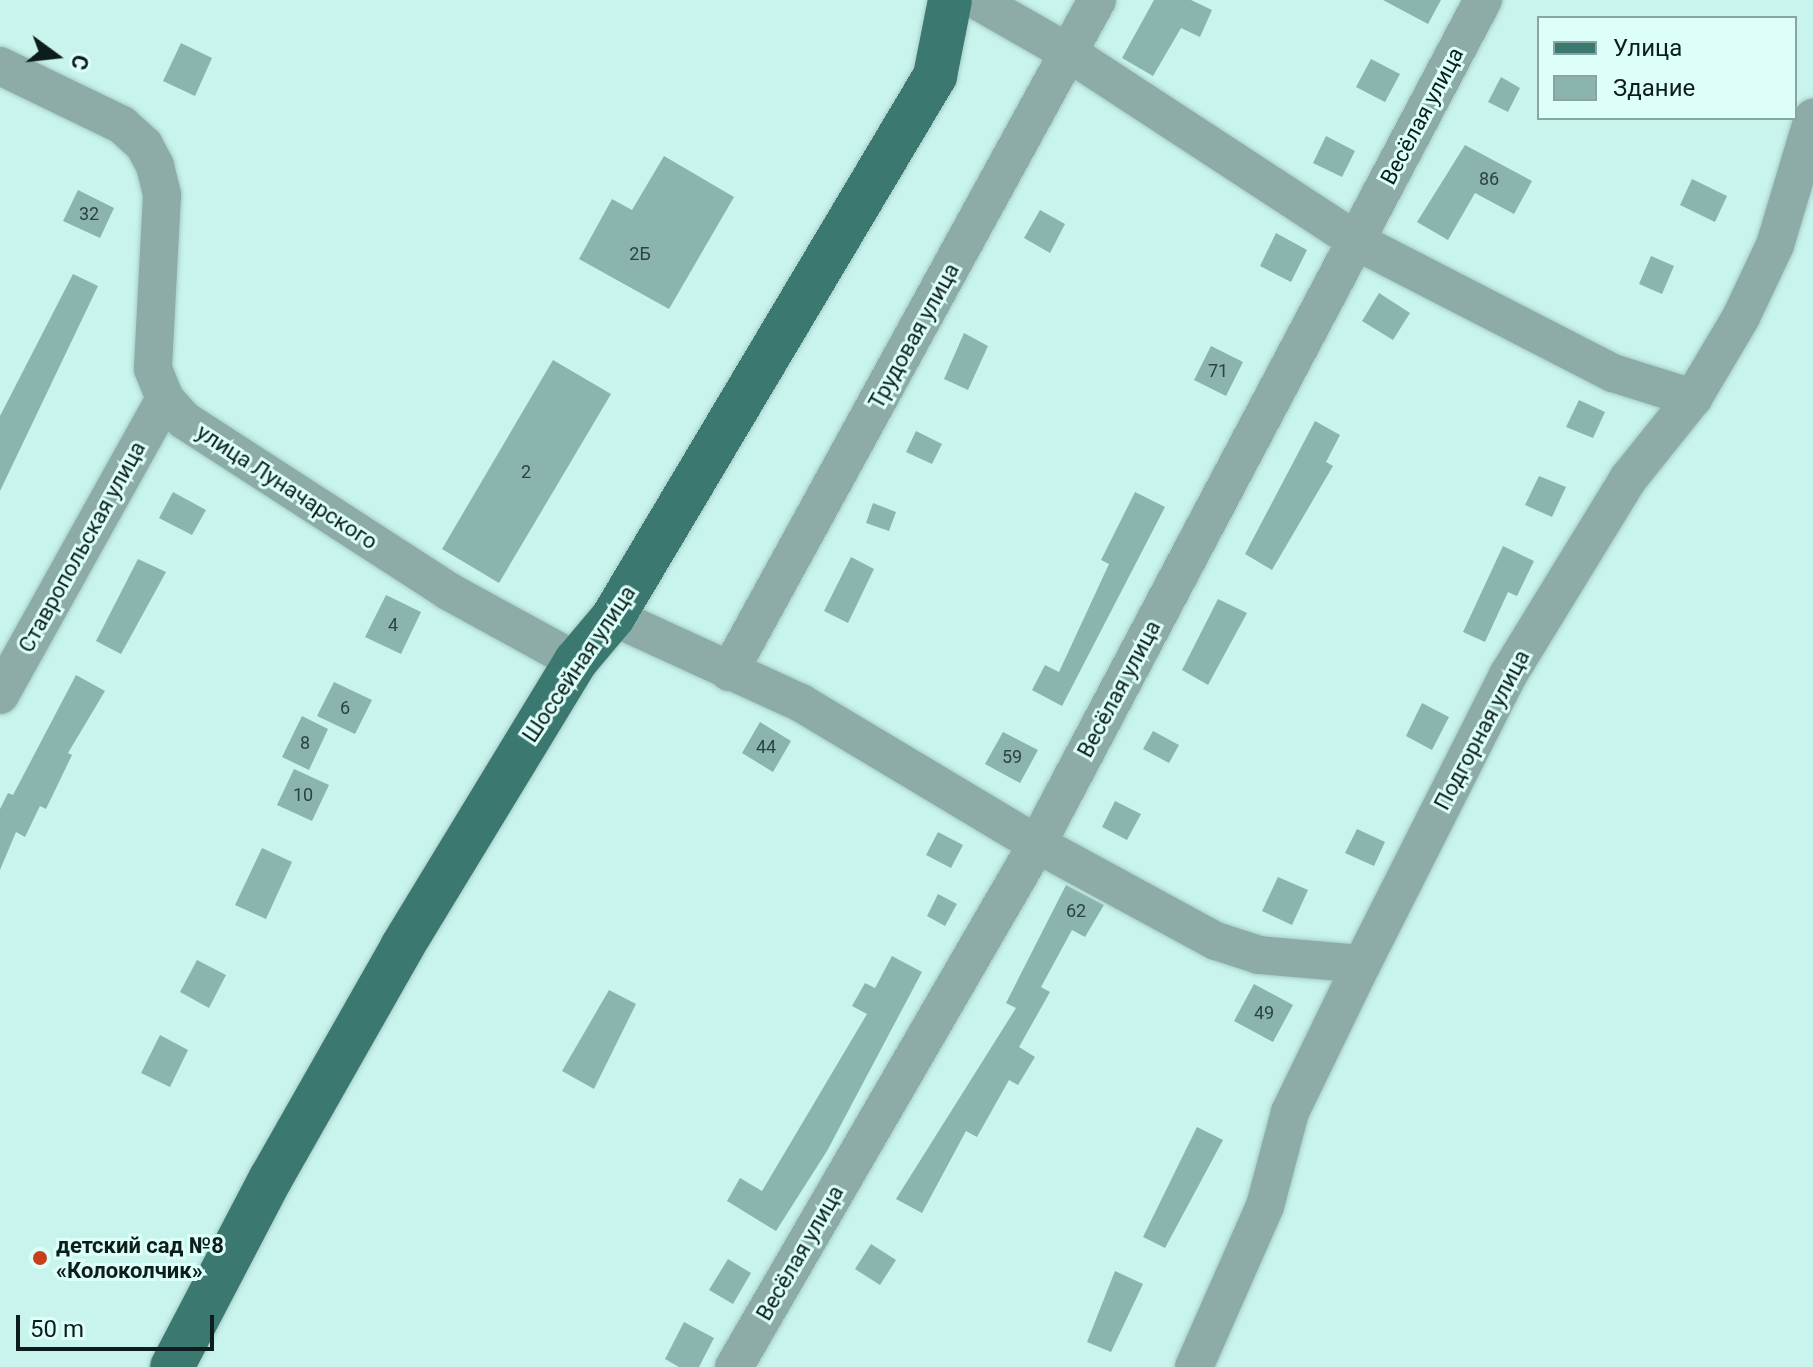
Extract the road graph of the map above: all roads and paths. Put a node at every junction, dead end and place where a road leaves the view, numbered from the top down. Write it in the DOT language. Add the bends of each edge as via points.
graph roads {
  1 [pos="950,0"];
  2 [pos="976,0"];
  3 [pos="1097,0"];
  4 [pos="1483,0"];
  5 [pos="1069,53"];
  6 [pos="0,66"];
  7 [pos="1813,118"];
  8 [pos="1356,241"];
  9 [pos="1693,398"];
  10 [pos="165,399"];
  11 [pos="613,617"];
  12 [pos="576,661"];
  13 [pos="729,672"];
  14 [pos="0,695"];
  15 [pos="1037,844"];
  16 [pos="1362,964"];
  17 [pos="172,1367"];
  18 [pos="734,1367"];
  19 [pos="1194,1367"];
  1 -- 11 [label="main road, Шоссейная улица" via="935,76"];
  2 -- 5 [label="street"];
  3 -- 5 [label="street, Трудовая улица"];
  4 -- 8 [label="street, Весёлая улица"];
  5 -- 8 [label="street"];
  5 -- 13 [label="street, Трудовая улица"];
  6 -- 10 [label="street, улица Луначарского" via="122,125 144,145 155,166 162,195 153,369"];
  7 -- 9 [label="street, Подгорная улица" via="1775,245"];
  8 -- 9 [label="street" via="1613,373"];
  8 -- 15 [label="street, Весёлая улица"];
  9 -- 16 [label="street, Подгорная улица" via="1628,479 1508,675"];
  10 -- 12 [label="street, улица Луначарского" via="184,420 268,478 448,591"];
  10 -- 14 [label="street, Ставропольская улица"];
  11 -- 12 [label="main road, Шоссейная улица"];
  11 -- 13 [label="street"];
  12 -- 17 [label="main road, Шоссейная улица" via="394,961"];
  13 -- 15 [label="street" via="801,703"];
  15 -- 16 [label="street" via="1216,941 1259,955"];
  15 -- 18 [label="street, Весёлая улица"];
  16 -- 19 [label="street, Подгорная улица" via="1290,1112 1265,1206"];
}
